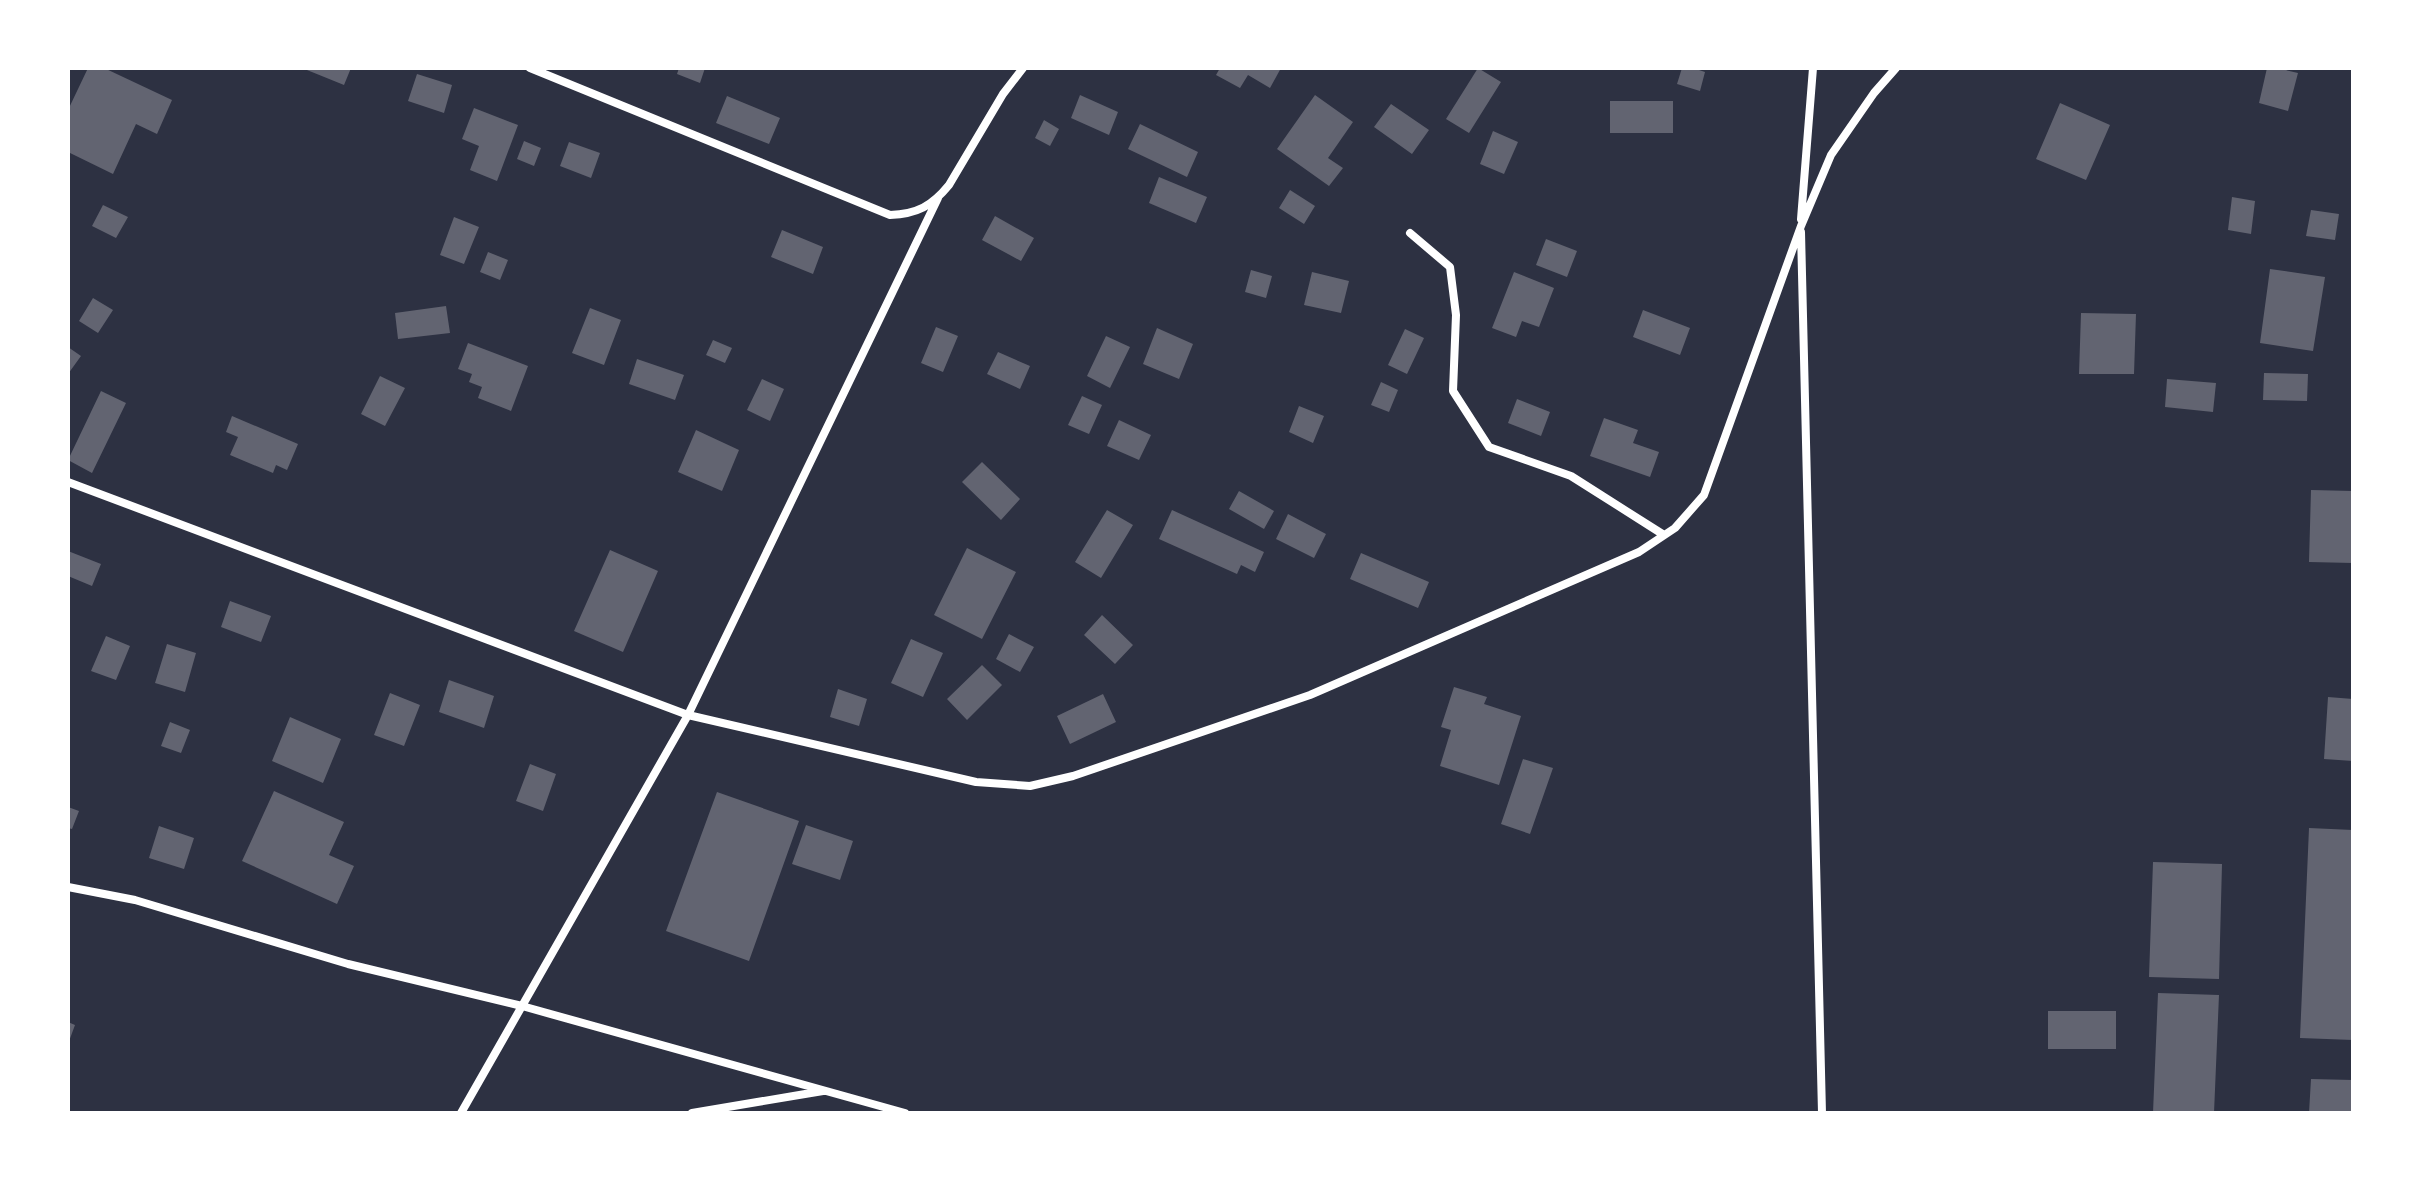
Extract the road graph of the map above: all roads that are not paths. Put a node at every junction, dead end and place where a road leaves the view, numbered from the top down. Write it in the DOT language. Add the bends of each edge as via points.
graph roads {
  1 [pos="530,68"];
  2 [pos="1023,68"];
  3 [pos="1813,68"];
  4 [pos="1896,68"];
  5 [pos="938,198"];
  6 [pos="1801,226"];
  7 [pos="1410,233"];
  8 [pos="68,482"];
  9 [pos="1664,535"];
  10 [pos="688,715"];
  11 [pos="68,887"];
  12 [pos="522,1006"];
  13 [pos="828,1090"];
  14 [pos="461,1113"];
  15 [pos="692,1113"];
  16 [pos="905,1113"];
  17 [pos="1822,1113"];
  1 -- 5 [label="street" via="890,215 909,214"];
  2 -- 5 [label="street"];
  3 -- 6 [label="street"];
  4 -- 6 [label="street" via="1831,155"];
  5 -- 10 [label="street"];
  6 -- 9 [label="street" via="1704,495"];
  6 -- 17 [label="street"];
  7 -- 9 [label="street" via="1450,267 1456,315 1453,391 1489,447 1571,476"];
  8 -- 10 [label="street"];
  9 -- 10 [label="street" via="1639,552 1310,695 1030,786 976,782"];
  10 -- 12 [label="street"];
  11 -- 12 [label="street" via="135,900 348,964"];
  12 -- 13 [label="street"];
  12 -- 14 [label="street"];
  13 -- 15 [label="street"];
  13 -- 16 [label="street"];
}
